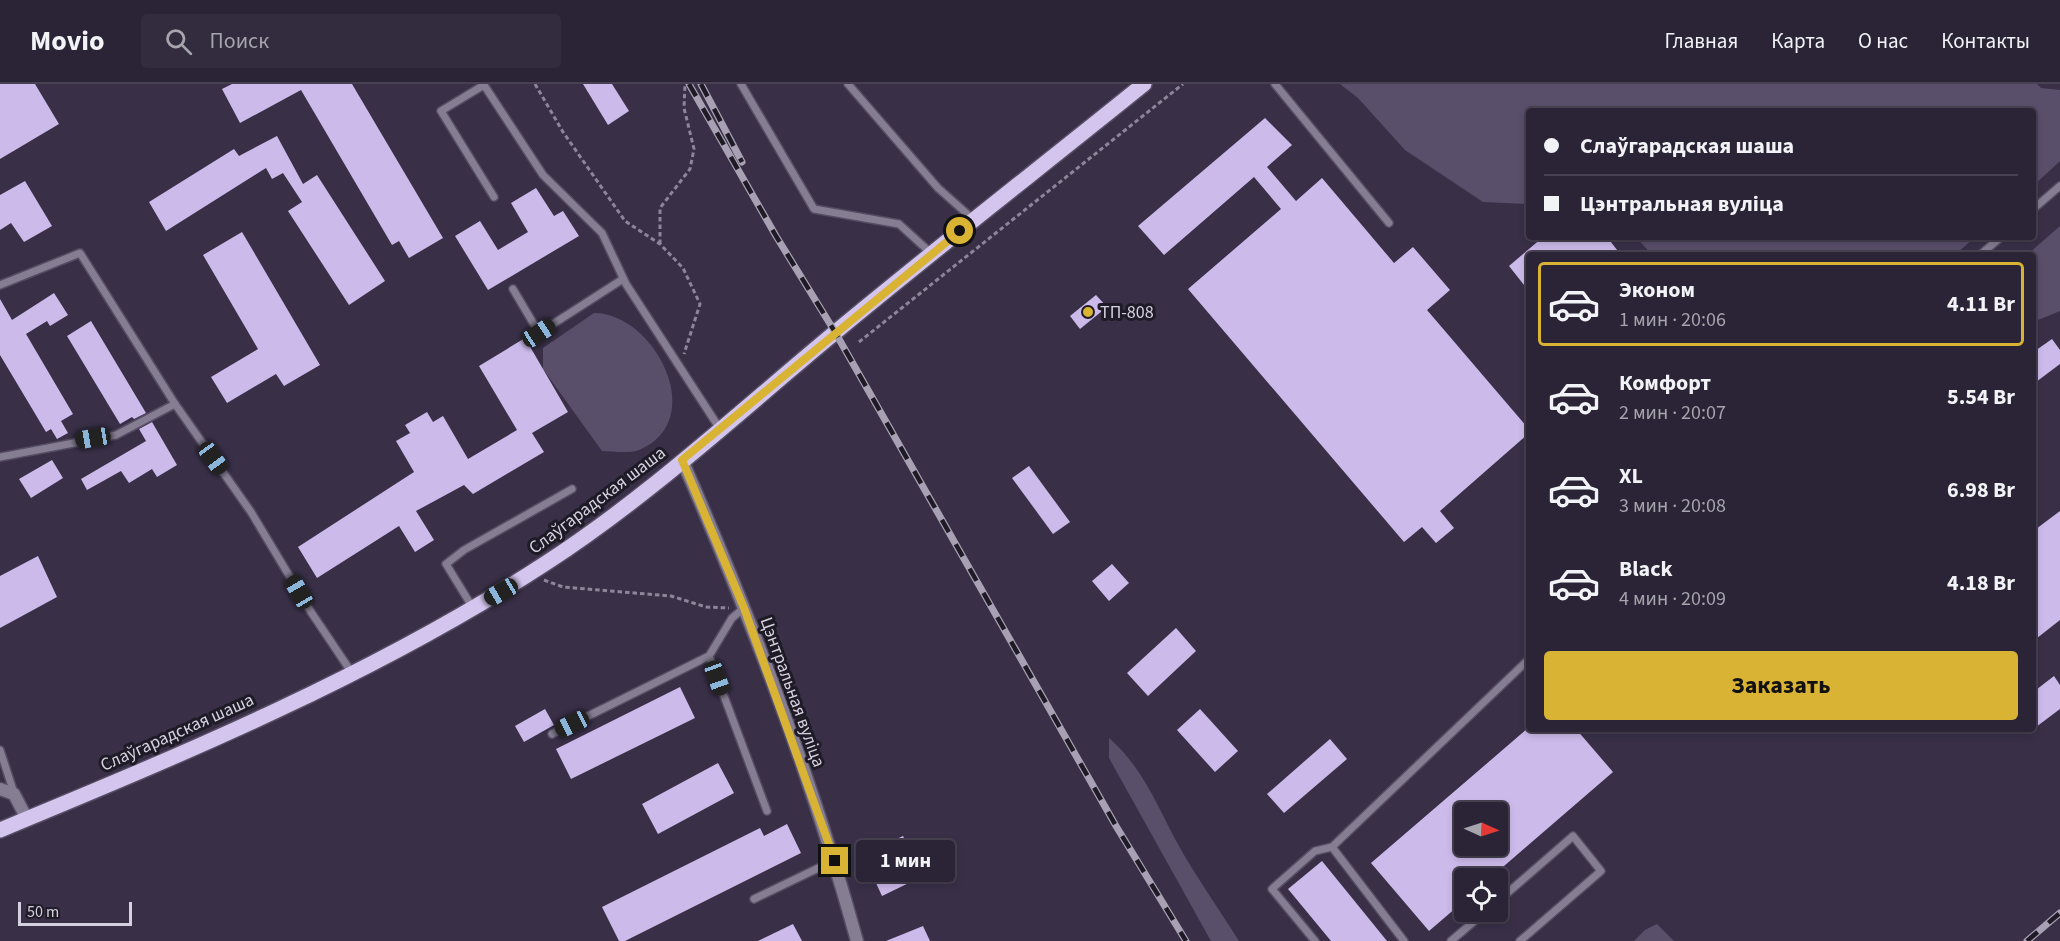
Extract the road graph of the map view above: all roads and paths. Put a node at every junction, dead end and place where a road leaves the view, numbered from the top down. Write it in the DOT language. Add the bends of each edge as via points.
graph roads {
  1 [pos="535,84"];
  2 [pos="685,84"];
  3 [pos="741,84"];
  4 [pos="848,84"];
  5 [pos="1144,84"];
  6 [pos="1183,84"];
  7 [pos="1275,84"];
  8 [pos="2060,186"];
  9 [pos="494,197"];
  10 [pos="2036,207"];
  11 [pos="974,220"];
  12 [pos="1389,223"];
  13 [pos="1998,240"];
  14 [pos="660,244"];
  15 [pos="1984,252"];
  16 [pos="932,254"];
  17 [pos="623,279"];
  18 [pos="0,285"];
  19 [pos="513,289"];
  20 [pos="860,342"];
  21 [pos="680,367"];
  22 [pos="175,404"];
  23 [pos="720,429"];
  24 [pos="0,457"];
  25 [pos="682,460"];
  26 [pos="572,489"];
  27 [pos="528,575"];
  28 [pos="473,608"];
  29 [pos="744,608"];
  30 [pos="709,656"];
  31 [pos="1526,662"];
  32 [pos="352,673"];
  33 [pos="552,734"];
  34 [pos="0,750"];
  35 [pos="0,789"];
  36 [pos="14,794"];
  37 [pos="767,811"];
  38 [pos="27,819"];
  39 [pos="0,830"];
  40 [pos="1332,847"];
  41 [pos="835,861"];
  42 [pos="1508,892"];
  43 [pos="754,899"];
  44 [pos="1473,922"];
  45 [pos="857,941"];
  46 [pos="1315,941"];
  47 [pos="1404,941"];
  48 [pos="1451,941"];
  49 [pos="1520,941"];
  1 -- 14 [label="path" via="624,221"];
  2 -- 14 [label="path" via="684,108 694,149 690,169 660,208"];
  3 -- 16 [label="lane" via="814,208 899,224"];
  4 -- 11 [label="lane" via="938,188"];
  5 -- 11 [label="main road, Слаўгарадская шаша"];
  6 -- 20 [label="path"];
  7 -- 12 [label="lane"];
  8 -- 10 [label="lane"];
  9 -- 17 [label="lane" via="441,111 484,85 543,175 602,233"];
  11 -- 16 [label="main road, Слаўгарадская шаша"];
  13 -- 15 [label="lane"];
  14 -- 21 [label="path" via="683,268 700,304"];
  16 -- 23 [label="main road, Слаўгарадская шаша"];
  17 -- 19 [label="lane" via="539,333"];
  17 -- 21 [label="lane"];
  18 -- 22 [label="lane" via="80,254"];
  21 -- 23 [label="lane"];
  22 -- 24 [label="lane" via="116,435"];
  22 -- 32 [label="lane" via="251,512"];
  23 -- 25 [label="main road, Слаўгарадская шаша"];
  25 -- 27 [label="main road, Слаўгарадская шаша" via="597,528"];
  25 -- 29 [label="street, Цэнтральная вуліца"];
  26 -- 28 [label="lane" via="446,564"];
  27 -- 28 [label="main road, Слаўгарадская шаша"];
  27 -- 29 [label="path" via="563,587 671,596 706,608"];
  28 -- 32 [label="main road, Слаўгарадская шаша"];
  29 -- 30 [label="lane" via="732,618"];
  29 -- 41 [label="street, Цэнтральная вуліца"];
  30 -- 33 [label="lane"];
  30 -- 37 [label="lane"];
  31 -- 40 [label="lane"];
  32 -- 38 [label="main road, Слаўгарадская шаша" via="194,748"];
  34 -- 36 [label="lane"];
  35 -- 36 [label="street"];
  36 -- 38 [label="street"];
  38 -- 39 [label="main road, Слаўгарадская шаша"];
  40 -- 46 [label="lane" via="1315,851 1272,888"];
  40 -- 47 [label="lane"];
  41 -- 43 [label="lane"];
  41 -- 45 [label="street, Цэнтральная вуліца"];
  42 -- 49 [label="lane" via="1573,836 1601,871"];
  44 -- 48 [label="lane"];
}
